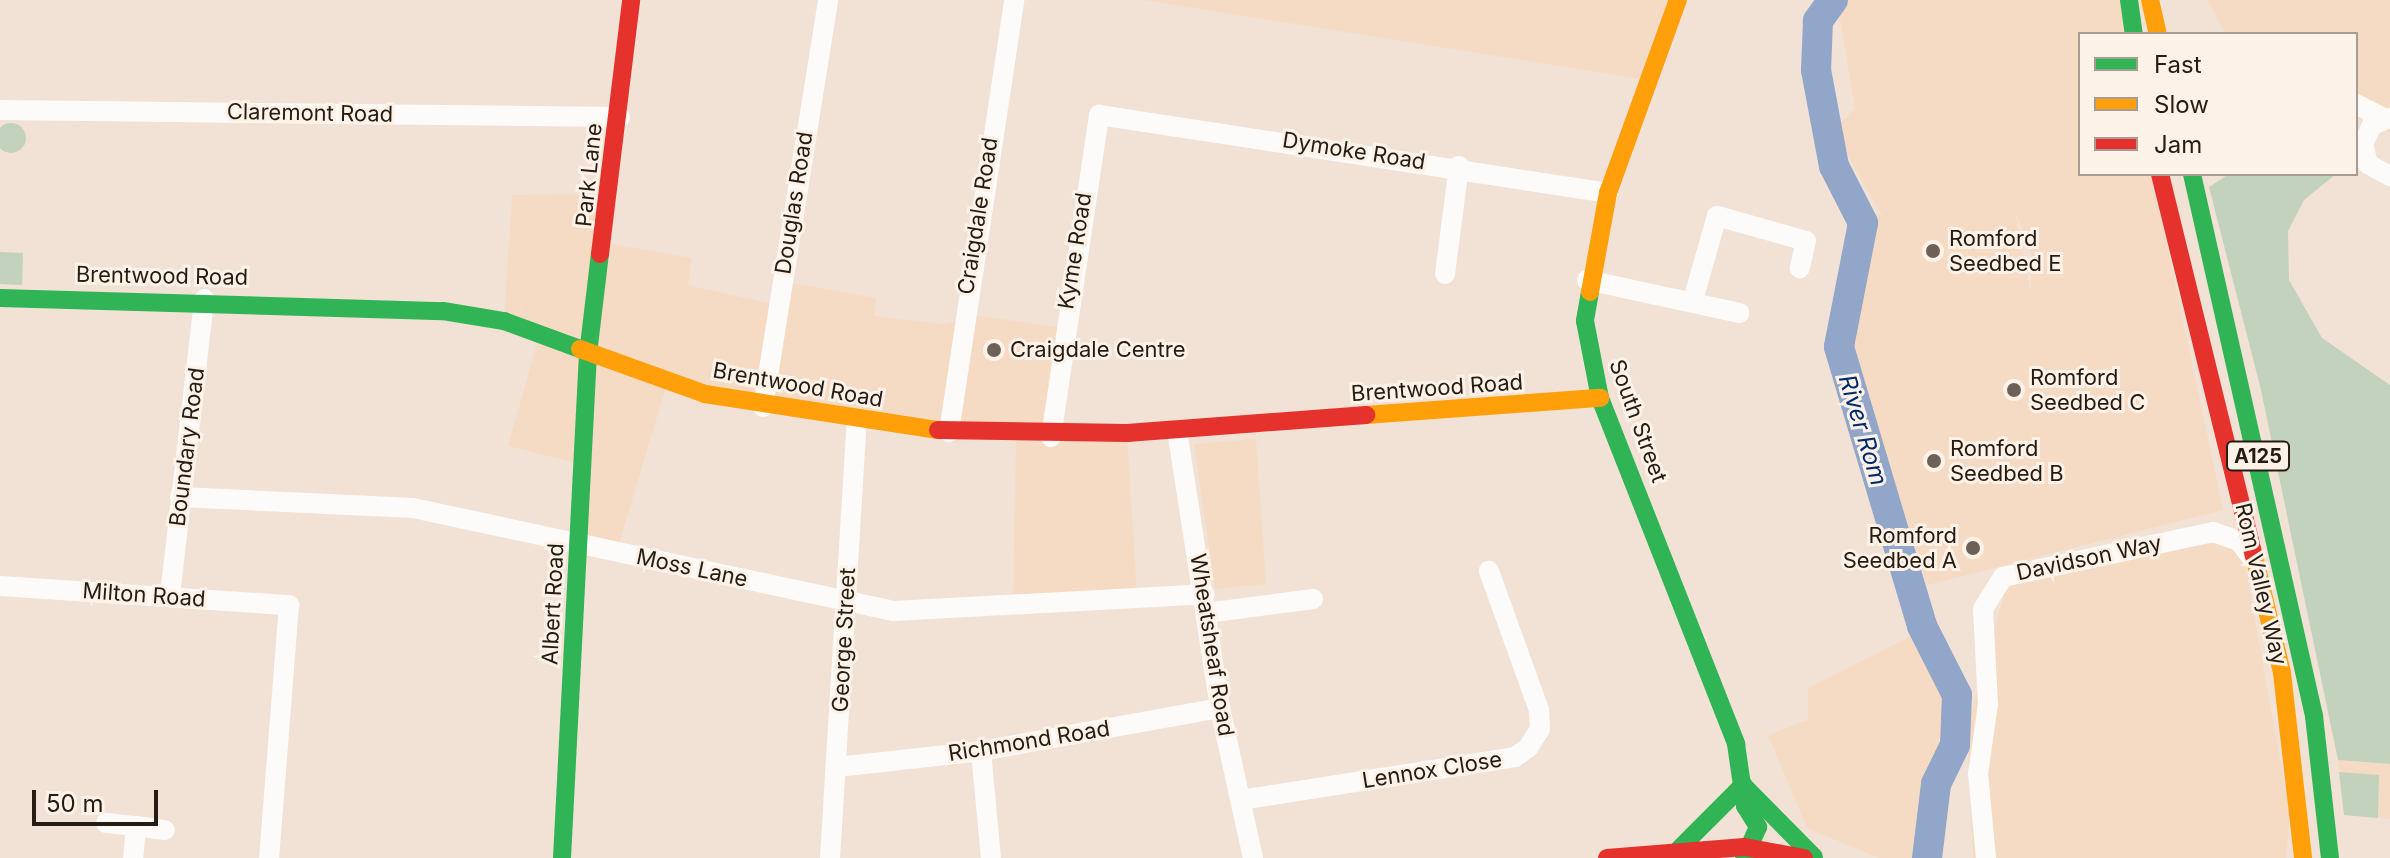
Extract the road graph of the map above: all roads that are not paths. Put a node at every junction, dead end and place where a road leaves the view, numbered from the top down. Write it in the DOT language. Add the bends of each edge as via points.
graph roads {
  1 [pos="631,0"];
  2 [pos="828,0"];
  3 [pos="1014,0"];
  4 [pos="1678,0"];
  5 [pos="2129,0"];
  6 [pos="2150,0"];
  7 [pos="2134,32"];
  8 [pos="2158,32"];
  9 [pos="2358,105"];
  10 [pos="0,110"];
  11 [pos="1099,115"];
  12 [pos="620,117"];
  13 [pos="2388,118"];
  14 [pos="2360,136"];
  15 [pos="1459,166"];
  16 [pos="2160,176"];
  17 [pos="2192,176"];
  18 [pos="2390,176"];
  19 [pos="1608,193"];
  20 [pos="1800,268"];
  21 [pos="1445,274"];
  22 [pos="1587,280"];
  23 [pos="0,298"];
  24 [pos="204,299"];
  25 [pos="1693,300"];
  26 [pos="1739,313"];
  27 [pos="588,354"];
  28 [pos="1600,398"];
  29 [pos="763,407"];
  30 [pos="857,422"];
  31 [pos="1177,430"];
  32 [pos="949,432"];
  33 [pos="1051,437"];
  34 [pos="180,497"];
  35 [pos="581,543"];
  36 [pos="2257,565"];
  37 [pos="1489,571"];
  38 [pos="0,586"];
  39 [pos="170,595"];
  40 [pos="1313,599"];
  41 [pos="847,604"];
  42 [pos="1206,604"];
  43 [pos="1220,708"];
  44 [pos="981,751"];
  45 [pos="837,767"];
  46 [pos="1743,785"];
  47 [pos="1241,800"];
  48 [pos="106,823"];
  49 [pos="136,826"];
  50 [pos="165,830"];
  51 [pos="1673,853"];
  52 [pos="1748,854"];
  53 [pos="133,858"];
  54 [pos="269,858"];
  55 [pos="562,858"];
  56 [pos="830,858"];
  57 [pos="991,858"];
  58 [pos="1253,858"];
  59 [pos="1607,858"];
  60 [pos="1804,858"];
  61 [pos="1815,858"];
  62 [pos="1986,858"];
  63 [pos="2303,858"];
  64 [pos="2330,858"];
  1 -- 12 [label="street, Park Lane"];
  2 -- 29 [label="street, Douglas Road"];
  3 -- 32 [label="street, Craigdale Road"];
  4 -- 19 [label="street, South Street"];
  5 -- 7 [label="street"];
  6 -- 8 [label="street"];
  9 -- 13 [label="street"];
  10 -- 12 [label="street, Claremont Road"];
  11 -- 15 [label="street, Dymoke Road"];
  11 -- 33 [label="street, Kyme Road"];
  12 -- 27 [label="street, Park Lane"];
  13 -- 14 [label="street"];
  14 -- 18 [label="street" via="2368,164"];
  15 -- 19 [label="street, Dymoke Road"];
  15 -- 21 [label="street"];
  16 -- 36 [label="street, Rom Valley Way / A125"];
  17 -- 64 [label="street, Rom Valley Way / A125" via="2314,716"];
  19 -- 22 [label="street, South Street"];
  20 -- 25 [label="street" via="1806,241 1717,216"];
  22 -- 25 [label="street"];
  22 -- 28 [label="street, South Street" via="1585,321"];
  23 -- 24 [label="street, Brentwood Road"];
  24 -- 27 [label="street, Brentwood Road" via="443,311 504,321"];
  24 -- 34 [label="street, Boundary Road"];
  25 -- 26 [label="street"];
  27 -- 29 [label="street, Brentwood Road" via="647,378"];
  27 -- 35 [label="street, Albert Road"];
  28 -- 31 [label="street, Brentwood Road"];
  28 -- 46 [label="street, South Street" via="1719,698"];
  29 -- 30 [label="street, Brentwood Road"];
  30 -- 32 [label="street, Brentwood Road"];
  30 -- 41 [label="street, George Street"];
  31 -- 33 [label="street, Brentwood Road"];
  31 -- 42 [label="street, Wheatsheaf Road"];
  32 -- 33 [label="street, Brentwood Road"];
  34 -- 35 [label="street, Moss Lane" via="413,508"];
  34 -- 39 [label="street, Boundary Road"];
  35 -- 41 [label="street, Moss Lane"];
  35 -- 55 [label="street, Albert Road"];
  36 -- 62 [label="street, Davidson Way" via="2239,541 2213,532 2003,577 1983,609 1988,704 1978,774"];
  36 -- 63 [label="street, Rom Valley Way / A125" via="2294,745"];
  37 -- 47 [label="street, Lennox Close" via="1539,710 1540,729 1528,748 1515,757"];
  38 -- 39 [label="street, Milton Road"];
  39 -- 54 [label="street, Milton Road" via="289,605"];
  40 -- 42 [label="street, Moss Lane"];
  41 -- 42 [label="street, Moss Lane" via="894,611"];
  41 -- 45 [label="street, George Street"];
  42 -- 43 [label="street, Wheatsheaf Road"];
  43 -- 44 [label="street, Richmond Road"];
  43 -- 47 [label="street, Wheatsheaf Road"];
  44 -- 45 [label="street, Richmond Road"];
  44 -- 57 [label="street"];
  45 -- 56 [label="street, George Street"];
  46 -- 51 [label="street"];
  46 -- 52 [label="street, South Street" via="1745,806 1758,827"];
  46 -- 61 [label="street"];
  47 -- 58 [label="street, Wheatsheaf Road"];
  48 -- 49 [label="street"];
  49 -- 50 [label="street"];
  49 -- 53 [label="street"];
  51 -- 52 [label="street"];
  51 -- 59 [label="street"];
  52 -- 60 [label="street"];
}
